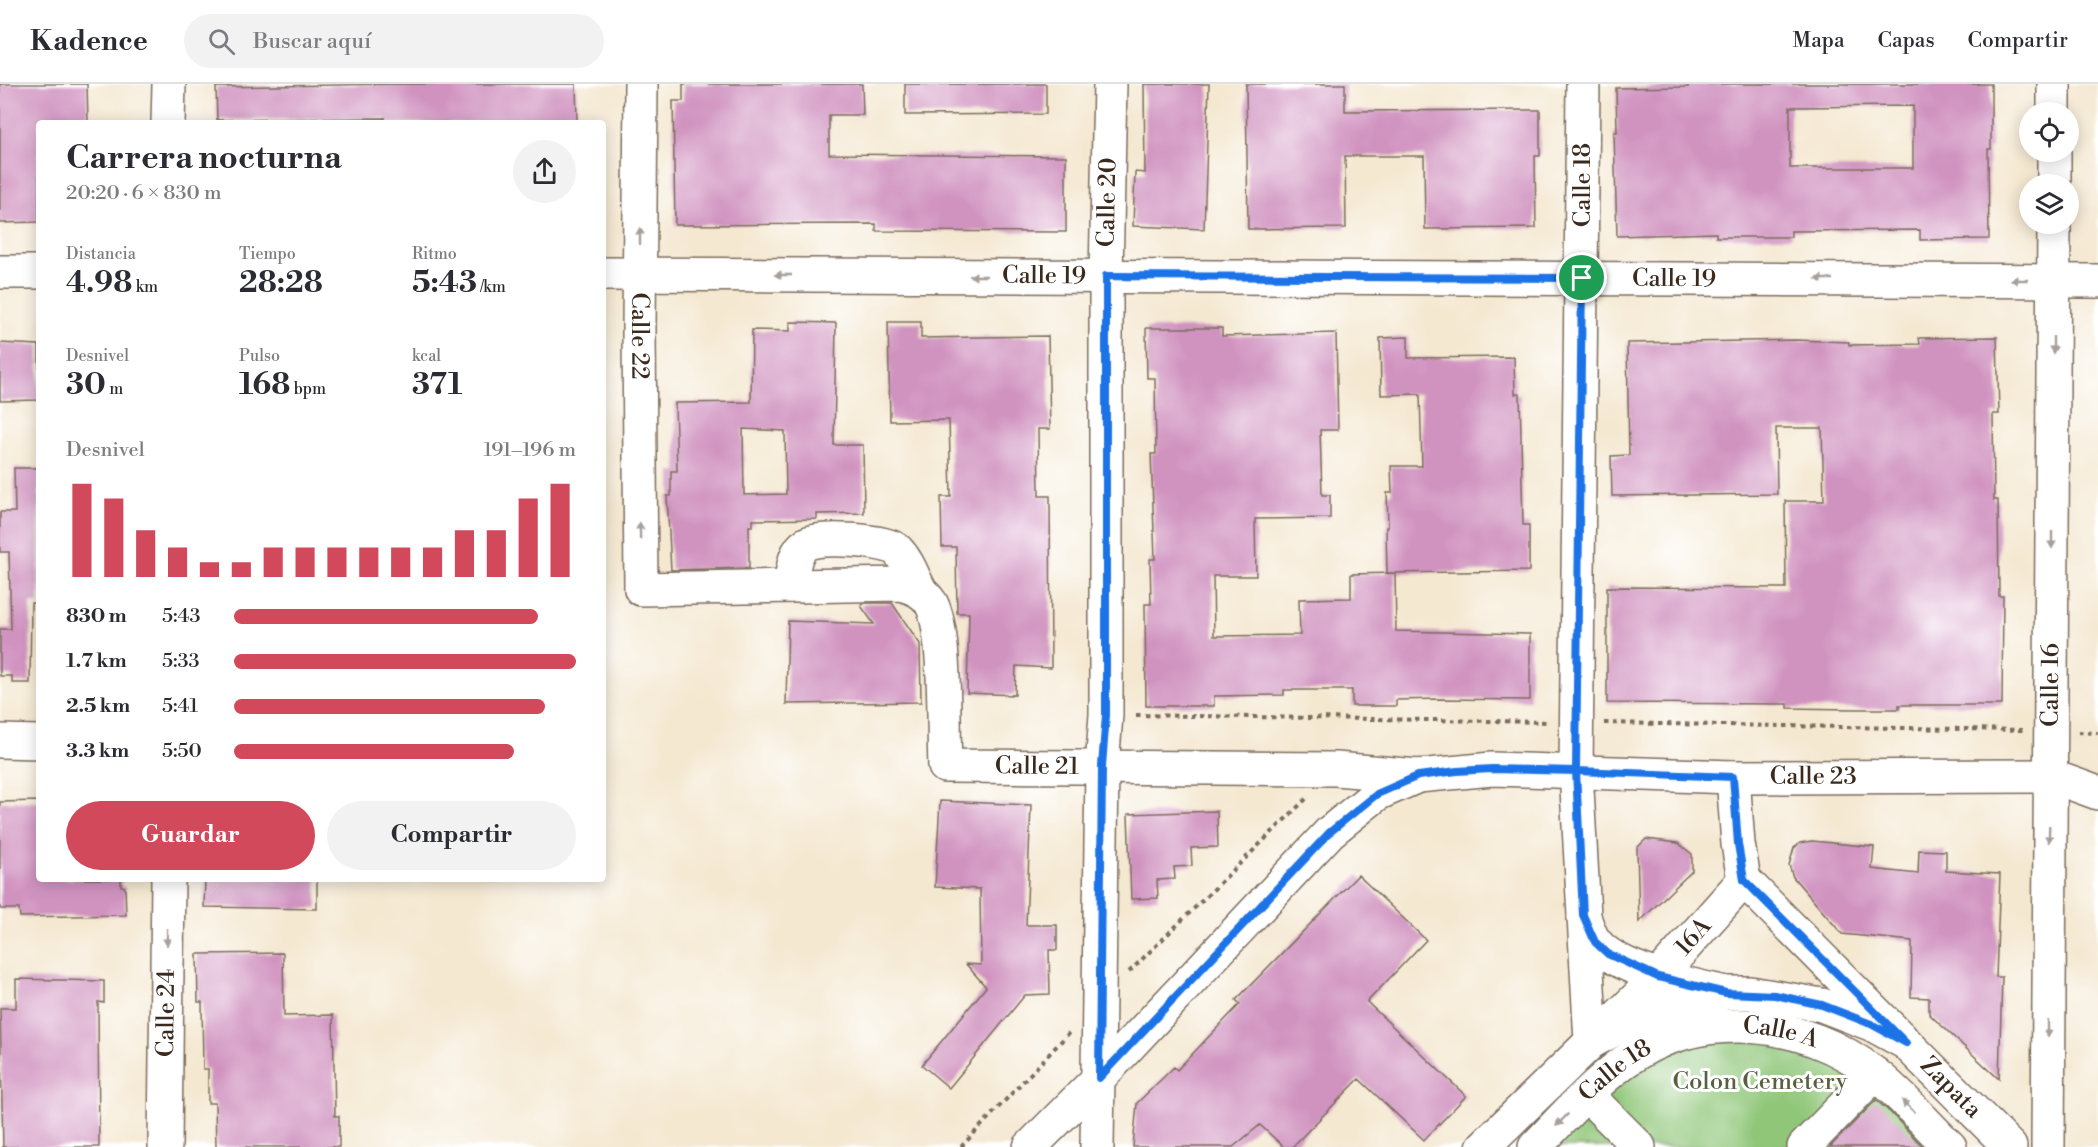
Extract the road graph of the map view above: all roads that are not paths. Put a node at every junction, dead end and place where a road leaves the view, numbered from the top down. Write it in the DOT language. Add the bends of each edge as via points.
graph roads {
  1 [pos="169,84"];
  2 [pos="641,84"];
  3 [pos="1110,84"];
  4 [pos="1583,84"];
  5 [pos="2054,84"];
  6 [pos="2054,102"];
  7 [pos="168,120"];
  8 [pos="2054,234"];
  9 [pos="0,272"];
  10 [pos="36,272"];
  11 [pos="606,274"];
  12 [pos="640,274"];
  13 [pos="1106,276"];
  14 [pos="1582,278"];
  15 [pos="2053,280"];
  16 [pos="2098,281"];
  17 [pos="790,586"];
  18 [pos="920,590"];
  19 [pos="0,741"];
  20 [pos="36,742"];
  21 [pos="1102,766"];
  22 [pos="1576,771"];
  23 [pos="1418,776"];
  24 [pos="2051,776"];
  25 [pos="2098,776"];
  26 [pos="1733,777"];
  27 [pos="2098,793"];
  28 [pos="1744,880"];
  29 [pos="168,882"];
  30 [pos="1583,915"];
  31 [pos="1658,977"];
  32 [pos="1738,993"];
  33 [pos="1716,1027"];
  34 [pos="1591,1042"];
  35 [pos="1906,1043"];
  36 [pos="1875,1074"];
  37 [pos="1099,1078"];
  38 [pos="1587,1095"];
  39 [pos="165,1147"];
  40 [pos="1030,1147"];
  41 [pos="1097,1147"];
  42 [pos="1483,1147"];
  43 [pos="1535,1147"];
  44 [pos="1640,1147"];
  45 [pos="1803,1147"];
  46 [pos="1950,1147"];
  47 [pos="2010,1147"];
  48 [pos="2048,1147"];
  1 -- 7 [label="street"];
  12 -- 2 [label="street, Calle 22, one-way"];
  3 -- 13 [label="street, Calle 20"];
  4 -- 14 [label="street, Calle 18"];
  5 -- 6 [label="street"];
  8 -- 15 [label="street, Calle 16"];
  9 -- 10 [label="street"];
  11 -- 12 [label="street, Calle 19"];
  13 -- 12 [label="street, Calle 19, one-way"];
  17 -- 12 [label="street, Calle 22, one-way" via="641,589"];
  13 -- 14 [label="street, Calle 19"];
  13 -- 21 [label="street, Calle 20" via="1106,715"];
  15 -- 14 [label="street, Calle 19, one-way"];
  14 -- 22 [label="street, Calle 18"];
  15 -- 16 [label="street, Calle 19"];
  15 -- 24 [label="street, Calle 16, one-way"];
  17 -- 18 [label="street" via="901,584"];
  17 -- 18 [label="street, Calle 21" via="797,553 818,540 882,543 895,548"];
  18 -- 21 [label="street, Calle 21" via="932,604 940,630 945,766"];
  19 -- 20 [label="street"];
  21 -- 23 [label="street, Calle 21" via="1336,769"];
  21 -- 37 [label="street, Calle 20"];
  22 -- 23 [label="street, Calle 23" via="1492,769"];
  22 -- 26 [label="street, Calle 23"];
  22 -- 30 [label="street, Calle 18"];
  23 -- 37 [label="street, Calle 23" via="1377,794 1330,832"];
  24 -- 25 [label="street"];
  24 -- 26 [label="street, Calle 23"];
  24 -- 27 [label="street, Calle 23"];
  24 -- 48 [label="street, Calle 16, one-way"];
  26 -- 28 [label="street"];
  28 -- 31 [label="street, 16A"];
  28 -- 35 [label="street"];
  29 -- 39 [label="street, Calle 24, one-way"];
  30 -- 31 [label="street" via="1595,942 1608,954"];
  30 -- 34 [label="street, Calle 18"];
  31 -- 32 [label="street"];
  31 -- 34 [label="street, 16A"];
  32 -- 34 [label="street, Zapata" via="1683,1001 1636,1018"];
  32 -- 35 [label="street, Zapata" via="1822,1005"];
  33 -- 36 [label="street, Calle A" via="1753,1025 1785,1031 1842,1053"];
  33 -- 38 [label="street, Calle 18" via="1670,1037 1625,1061"];
  34 -- 42 [label="street, Zapata"];
  35 -- 47 [label="street, Zapata"];
  36 -- 45 [label="street"];
  46 -- 36 [label="street, Calle A, one-way"];
  37 -- 40 [label="street, Calle 23"];
  37 -- 41 [label="street, Calle 20"];
  38 -- 43 [label="street, Calle 18, one-way"];
  38 -- 44 [label="street"];
}
